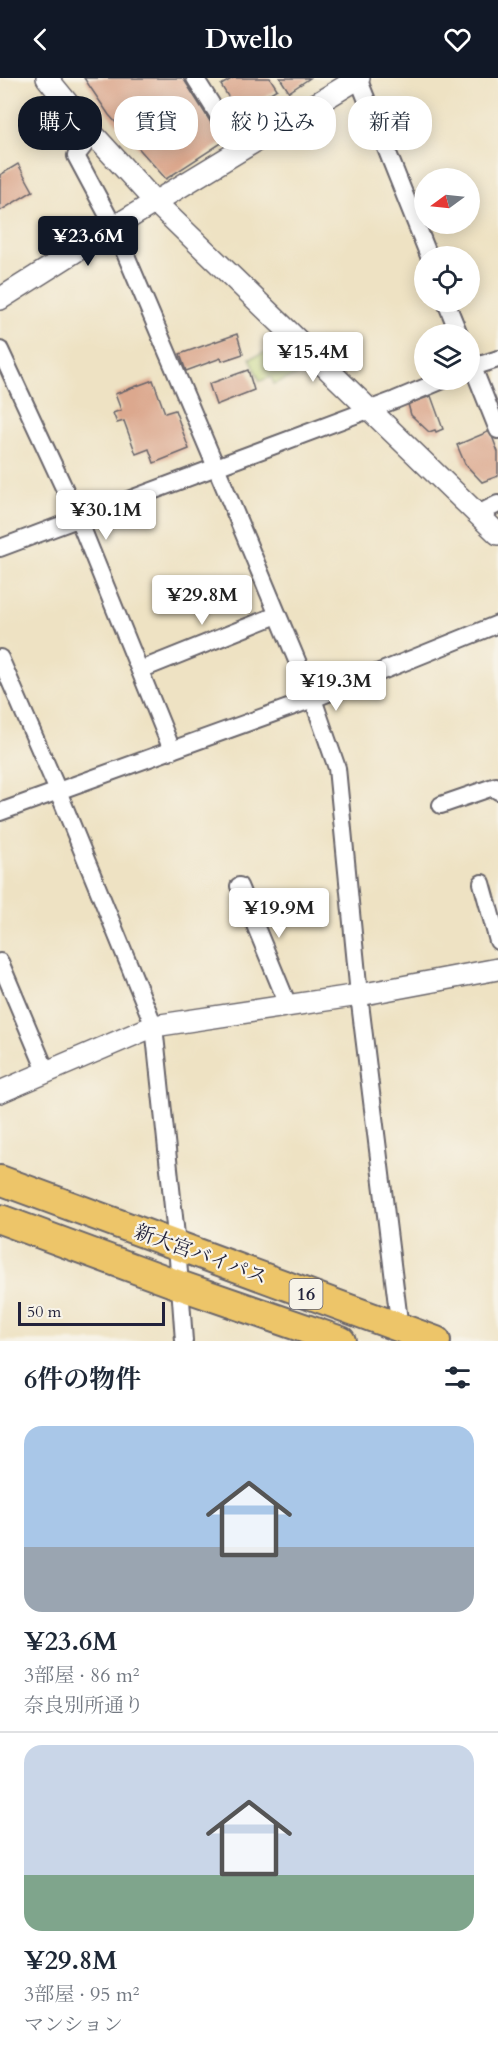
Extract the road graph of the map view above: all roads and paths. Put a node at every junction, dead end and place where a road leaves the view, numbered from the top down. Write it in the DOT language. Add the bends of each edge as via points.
graph roads {
  1 [pos="47,78"];
  2 [pos="195,78"];
  3 [pos="359,78"];
  4 [pos="62,96"];
  5 [pos="102,144"];
  6 [pos="81,150"];
  7 [pos="241,151"];
  8 [pos="156,203"];
  9 [pos="114,227"];
  10 [pos="425,246"];
  11 [pos="0,299"];
  12 [pos="0,350"];
  13 [pos="498,359"];
  14 [pos="480,363"];
  15 [pos="480,388"];
  16 [pos="418,390"];
  17 [pos="369,410"];
  18 [pos="498,430"];
  19 [pos="216,467"];
  20 [pos="498,504"];
  21 [pos="478,514"];
  22 [pos="78,518"];
  23 [pos="498,534"];
  24 [pos="0,548"];
  25 [pos="277,615"];
  26 [pos="498,624"];
  27 [pos="0,658"];
  28 [pos="140,670"];
  29 [pos="313,699"];
  30 [pos="172,750"];
  31 [pos="58,791"];
  32 [pos="498,791"];
  33 [pos="441,805"];
  34 [pos="0,812"];
  35 [pos="482,883"];
  36 [pos="239,886"];
  37 [pos="498,941"];
  38 [pos="0,962"];
  39 [pos="498,969"];
  40 [pos="359,994"];
  41 [pos="288,1005"];
  42 [pos="154,1026"];
  43 [pos="46,1071"];
  44 [pos="0,1092"];
  45 [pos="0,1180"];
  46 [pos="0,1219"];
  47 [pos="177,1245"];
  48 [pos="180,1285"];
  49 [pos="400,1329"];
  50 [pos="184,1341"];
  51 [pos="341,1341"];
  52 [pos="436,1341"];
  1 -- 4 [label="street"];
  2 -- 7 [label="street"];
  3 -- 7 [label="street"];
  3 -- 10 [label="street"];
  5 -- 8 [label="street"];
  6 -- 9 [label="street" via="76,156"];
  7 -- 8 [label="street"];
  8 -- 9 [label="street"];
  8 -- 17 [label="street"];
  9 -- 11 [label="street"];
  9 -- 19 [label="street"];
  12 -- 22 [label="street"];
  13 -- 14 [label="street"];
  15 -- 18 [label="street"];
  16 -- 17 [label="street"];
  17 -- 19 [label="street"];
  17 -- 21 [label="street"];
  19 -- 22 [label="street"];
  19 -- 25 [label="street"];
  20 -- 21 [label="street"];
  21 -- 23 [label="street"];
  22 -- 24 [label="street"];
  22 -- 28 [label="street"];
  25 -- 28 [label="street"];
  25 -- 29 [label="street"];
  26 -- 29 [label="street"];
  27 -- 31 [label="street"];
  28 -- 30 [label="street"];
  29 -- 30 [label="street"];
  29 -- 40 [label="street" via="337,768"];
  30 -- 31 [label="street"];
  31 -- 34 [label="street"];
  31 -- 42 [label="street"];
  32 -- 33 [label="street" via="496,786"];
  35 -- 37 [label="street"];
  36 -- 41 [label="street"];
  38 -- 43 [label="street"];
  39 -- 40 [label="street"];
  40 -- 41 [label="street"];
  40 -- 49 [label="street"];
  41 -- 42 [label="street"];
  42 -- 43 [label="street"];
  42 -- 47 [label="street"];
  43 -- 44 [label="street"];
  45 -- 47 [label="highway, 新大宮バイパス / 16"];
  46 -- 48 [label="highway, 新大宮バイパス / 16"];
  47 -- 48 [label="street"];
  47 -- 49 [label="highway, 新大宮バイパス / 16"];
  48 -- 50 [label="street"];
  48 -- 51 [label="highway, 新大宮バイパス / 16"];
  49 -- 52 [label="highway, 新大宮バイパス / 16"];
}
